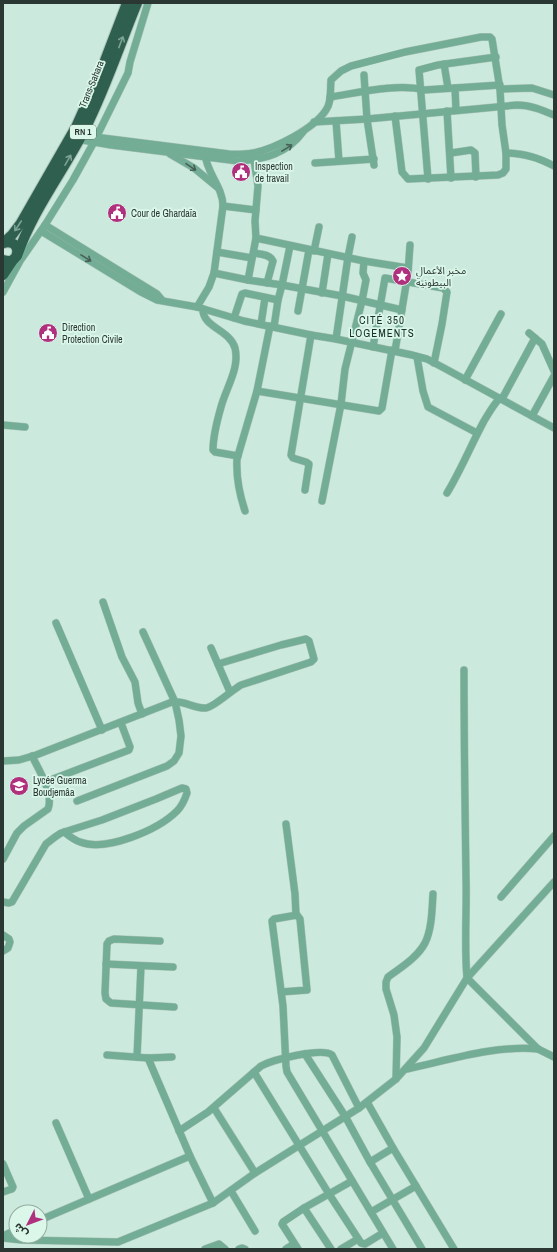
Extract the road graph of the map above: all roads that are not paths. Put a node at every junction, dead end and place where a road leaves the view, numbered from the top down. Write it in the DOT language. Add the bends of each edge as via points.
graph roads {
  1 [pos="127,3"];
  2 [pos="136,3"];
  3 [pos="148,3"];
  4 [pos="496,57"];
  5 [pos="444,64"];
  6 [pos="364,75"];
  7 [pos="500,87"];
  8 [pos="452,88"];
  9 [pos="421,89"];
  10 [pos="365,91"];
  11 [pos="554,95"];
  12 [pos="330,97"];
  13 [pos="501,106"];
  14 [pos="456,110"];
  15 [pos="447,111"];
  16 [pos="422,113"];
  17 [pos="554,115"];
  18 [pos="395,116"];
  19 [pos="367,119"];
  20 [pos="336,121"];
  21 [pos="314,122"];
  22 [pos="304,130"];
  23 [pos="76,137"];
  24 [pos="95,139"];
  25 [pos="161,151"];
  26 [pos="451,153"];
  27 [pos="205,154"];
  28 [pos="506,154"];
  29 [pos="254,160"];
  30 [pos="339,161"];
  31 [pos="315,164"];
  32 [pos="554,166"];
  33 [pos="476,177"];
  34 [pos="451,178"];
  35 [pos="428,179"];
  36 [pos="218,188"];
  37 [pos="224,206"];
  38 [pos="256,210"];
  39 [pos="319,227"];
  40 [pos="43,228"];
  41 [pos="352,237"];
  42 [pos="256,238"];
  43 [pos="3,243"];
  44 [pos="410,245"];
  45 [pos="290,246"];
  46 [pos="311,250"];
  47 [pos="217,252"];
  48 [pos="328,254"];
  49 [pos="253,255"];
  50 [pos="348,257"];
  51 [pos="16,259"];
  52 [pos="3,260"];
  53 [pos="364,261"];
  54 [pos="408,268"];
  55 [pos="214,273"];
  56 [pos="3,275"];
  57 [pos="248,280"];
  58 [pos="267,282"];
  59 [pos="406,282"];
  60 [pos="282,285"];
  61 [pos="302,289"];
  62 [pos="3,292"];
  63 [pos="322,293"];
  64 [pos="342,296"];
  65 [pos="265,298"];
  66 [pos="278,300"];
  67 [pos="362,302"];
  68 [pos="380,306"];
  69 [pos="200,308"];
  70 [pos="402,310"];
  71 [pos="298,311"];
  72 [pos="501,314"];
  73 [pos="234,318"];
  74 [pos="261,324"];
  75 [pos="272,326"];
  76 [pos="529,333"];
  77 [pos="311,335"];
  78 [pos="535,338"];
  79 [pos="336,339"];
  80 [pos="351,342"];
  81 [pos="374,347"];
  82 [pos="393,351"];
  83 [pos="418,357"];
  84 [pos="434,363"];
  85 [pos="554,371"];
  86 [pos="554,376"];
  87 [pos="465,380"];
  88 [pos="257,391"];
  89 [pos="301,398"];
  90 [pos="501,399"];
  91 [pos="341,404"];
  92 [pos="532,416"];
  93 [pos="3,425"];
  94 [pos="25,427"];
  95 [pos="554,428"];
  96 [pos="477,433"];
  97 [pos="238,456"];
  98 [pos="306,490"];
  99 [pos="447,493"];
  100 [pos="322,502"];
  101 [pos="245,511"];
  102 [pos="103,602"];
  103 [pos="56,623"];
  104 [pos="144,632"];
  105 [pos="211,648"];
  106 [pos="218,664"];
  107 [pos="464,670"];
  108 [pos="230,692"];
  109 [pos="175,702"];
  110 [pos="142,714"];
  111 [pos="121,723"];
  112 [pos="102,730"];
  113 [pos="32,756"];
  114 [pos="3,761"];
  115 [pos="45,782"];
  116 [pos="77,801"];
  117 [pos="286,824"];
  118 [pos="64,832"];
  119 [pos="554,836"];
  120 [pos="3,859"];
  121 [pos="554,882"];
  122 [pos="433,894"];
  123 [pos="502,897"];
  124 [pos="3,902"];
  125 [pos="296,915"];
  126 [pos="3,935"];
  127 [pos="160,941"];
  128 [pos="3,951"];
  129 [pos="106,964"];
  130 [pos="141,966"];
  131 [pos="173,967"];
  132 [pos="467,978"];
  133 [pos="281,992"];
  134 [pos="139,1006"];
  135 [pos="174,1007"];
  136 [pos="538,1049"];
  137 [pos="305,1054"];
  138 [pos="107,1055"];
  139 [pos="137,1057"];
  140 [pos="285,1057"];
  141 [pos="554,1057"];
  142 [pos="148,1058"];
  143 [pos="172,1058"];
  144 [pos="407,1069"];
  145 [pos="254,1072"];
  146 [pos="396,1079"];
  147 [pos="367,1102"];
  148 [pos="214,1108"];
  149 [pos="359,1108"];
  150 [pos="346,1116"];
  151 [pos="56,1123"];
  152 [pos="179,1131"];
  153 [pos="323,1132"];
  154 [pos="299,1145"];
  155 [pos="393,1148"];
  156 [pos="190,1156"];
  157 [pos="370,1162"];
  158 [pos="3,1164"];
  159 [pos="254,1173"];
  160 [pos="352,1181"];
  161 [pos="416,1186"];
  162 [pos="231,1191"];
  163 [pos="3,1192"];
  164 [pos="329,1194"];
  165 [pos="89,1199"];
  166 [pos="393,1200"];
  167 [pos="213,1202"];
  168 [pos="304,1208"];
  169 [pos="371,1212"];
  170 [pos="48,1217"];
  171 [pos="255,1231"];
  172 [pos="383,1233"];
  173 [pos="3,1237"];
  174 [pos="358,1238"];
  175 [pos="110,1246"];
  176 [pos="296,1246"];
  177 [pos="205,1249"];
  178 [pos="225,1249"];
  179 [pos="239,1249"];
  180 [pos="245,1249"];
  181 [pos="286,1249"];
  182 [pos="331,1249"];
  183 [pos="341,1249"];
  184 [pos="393,1249"];
  185 [pos="422,1249"];
  186 [pos="454,1249"];
  1 -- 23 [label="highway, Trans-Sahara / RN 1"];
  23 -- 2 [label="highway, Trans-Sahara / RN 1, one-way" via="102,94"];
  3 -- 24 [label="street" via="128,73"];
  4 -- 5 [label="street"];
  4 -- 7 [label="street"];
  4 -- 12 [label="street" via="492,39 488,37 405,52 350,66 341,71 331,80"];
  5 -- 8 [label="street"];
  5 -- 9 [label="street" via="419,70"];
  6 -- 10 [label="street"];
  7 -- 8 [label="street"];
  7 -- 11 [label="street" via="532,88"];
  7 -- 13 [label="street"];
  8 -- 9 [label="street"];
  8 -- 14 [label="street"];
  9 -- 10 [label="street"];
  9 -- 16 [label="street"];
  10 -- 12 [label="street"];
  10 -- 19 [label="street"];
  12 -- 21 [label="street" via="327,110"];
  13 -- 14 [label="street"];
  13 -- 17 [label="street" via="523,105"];
  13 -- 28 [label="street"];
  14 -- 15 [label="street"];
  15 -- 16 [label="street"];
  15 -- 26 [label="street"];
  16 -- 18 [label="street"];
  16 -- 35 [label="street"];
  18 -- 19 [label="street"];
  18 -- 35 [label="street" via="403,176 411,180"];
  19 -- 20 [label="street"];
  19 -- 30 [label="street" via="374,162"];
  20 -- 21 [label="street"];
  20 -- 30 [label="street"];
  21 -- 22 [label="street"];
  22 -- 27 [label="street" via="275,147 251,154"];
  29 -- 22 [label="street, one-way" via="291,146"];
  23 -- 24 [label="street"];
  23 -- 43 [label="highway, Trans-Sahara / RN 1, one-way" via="21,223"];
  51 -- 23 [label="highway, Trans-Sahara / RN 1, one-way" via="26,232"];
  24 -- 25 [label="street" via="111,145"];
  24 -- 27 [label="street"];
  24 -- 40 [label="street"];
  25 -- 27 [label="street"];
  25 -- 36 [label="street, one-way" via="194,168"];
  26 -- 33 [label="street" via="473,151"];
  26 -- 34 [label="street"];
  27 -- 29 [label="street" via="238,161"];
  27 -- 36 [label="street"];
  28 -- 32 [label="street" via="524,154"];
  28 -- 33 [label="street" via="506,170 503,173"];
  29 -- 38 [label="street" via="258,186"];
  30 -- 31 [label="street"];
  33 -- 34 [label="street"];
  34 -- 35 [label="street"];
  36 -- 37 [label="street"];
  37 -- 38 [label="street"];
  37 -- 47 [label="street"];
  38 -- 42 [label="street"];
  39 -- 46 [label="street"];
  40 -- 51 [label="street"];
  40 -- 69 [label="street" via="157,300"];
  41 -- 50 [label="street"];
  42 -- 45 [label="street"];
  42 -- 49 [label="street"];
  43 -- 51 [label="highway" via="16,246"];
  44 -- 54 [label="street"];
  45 -- 46 [label="street"];
  45 -- 60 [label="street"];
  46 -- 48 [label="street"];
  46 -- 61 [label="street"];
  47 -- 49 [label="street"];
  47 -- 55 [label="street"];
  48 -- 50 [label="street"];
  48 -- 63 [label="street"];
  49 -- 57 [label="street"];
  49 -- 58 [label="street" via="269,256 273,261"];
  50 -- 53 [label="street"];
  50 -- 64 [label="street"];
  51 -- 52 [label="highway" via="8,262"];
  51 -- 56 [label="highway, Trans-Sahara / RN 1"];
  51 -- 62 [label="street"];
  53 -- 54 [label="street"];
  53 -- 67 [label="street" via="363,273 366,280"];
  54 -- 59 [label="street"];
  55 -- 57 [label="street"];
  55 -- 69 [label="street"];
  57 -- 58 [label="street"];
  58 -- 60 [label="street"];
  59 -- 68 [label="street" via="385,279"];
  59 -- 70 [label="street"];
  59 -- 84 [label="street" via="446,290"];
  60 -- 61 [label="street"];
  60 -- 66 [label="street"];
  61 -- 63 [label="street"];
  61 -- 71 [label="street"];
  63 -- 64 [label="street"];
  64 -- 67 [label="street"];
  64 -- 79 [label="street"];
  65 -- 66 [label="street"];
  65 -- 73 [label="street" via="242,294"];
  65 -- 74 [label="street"];
  66 -- 75 [label="street"];
  67 -- 68 [label="street"];
  67 -- 80 [label="street"];
  68 -- 70 [label="street"];
  68 -- 81 [label="street"];
  69 -- 73 [label="street"];
  69 -- 97 [label="street" via="207,320 233,343 236,354 232,380 221,406 213,450"];
  70 -- 82 [label="street"];
  72 -- 87 [label="street"];
  73 -- 74 [label="street"];
  74 -- 75 [label="street"];
  75 -- 77 [label="street"];
  75 -- 88 [label="street"];
  76 -- 78 [label="street"];
  77 -- 79 [label="street"];
  77 -- 89 [label="street"];
  78 -- 85 [label="street" via="544,348"];
  78 -- 90 [label="street"];
  79 -- 80 [label="street"];
  80 -- 81 [label="street"];
  80 -- 91 [label="street"];
  81 -- 82 [label="street"];
  82 -- 83 [label="street"];
  82 -- 91 [label="street" via="382,409 378,411"];
  83 -- 84 [label="street"];
  83 -- 96 [label="street" via="428,407"];
  84 -- 87 [label="street"];
  86 -- 92 [label="street"];
  87 -- 90 [label="street"];
  88 -- 89 [label="street"];
  88 -- 97 [label="street"];
  89 -- 91 [label="street"];
  89 -- 98 [label="street" via="292,455 309,464"];
  90 -- 92 [label="street"];
  90 -- 96 [label="street" via="494,404"];
  91 -- 100 [label="street"];
  92 -- 95 [label="street"];
  93 -- 94 [label="street"];
  96 -- 99 [label="street"];
  97 -- 101 [label="street" via="238,489"];
  102 -- 110 [label="street" via="122,657 135,682"];
  103 -- 112 [label="street"];
  104 -- 109 [label="street"];
  105 -- 106 [label="street"];
  106 -- 108 [label="street"];
  106 -- 108 [label="street" via="281,644 306,639 309,641 314,659 311,662 241,685"];
  107 -- 132 [label="street"];
  108 -- 109 [label="street" via="215,705 206,708"];
  109 -- 110 [label="street"];
  109 -- 116 [label="street" via="181,736 179,753 174,761"];
  110 -- 111 [label="street"];
  111 -- 112 [label="street"];
  111 -- 115 [label="street" via="129,750"];
  112 -- 113 [label="street"];
  113 -- 114 [label="street"];
  113 -- 115 [label="street"];
  115 -- 120 [label="street" via="49,796 48,808 24,826"];
  117 -- 125 [label="street"];
  118 -- 118 [label="street" via="80,842 112,844 165,821 182,805 188,793 182,788 116,815"];
  118 -- 124 [label="street" via="46,844 12,902"];
  119 -- 123 [label="street"];
  121 -- 132 [label="street"];
  122 -- 146 [label="street" via="429,930 424,945 386,982 398,1037"];
  125 -- 133 [label="street" via="272,921"];
  125 -- 133 [label="street" via="300,919 307,990"];
  126 -- 128 [label="street" via="10,942 8,948"];
  127 -- 129 [label="street" via="110,940 107,944"];
  129 -- 130 [label="street"];
  129 -- 134 [label="street" via="105,993 109,1002"];
  130 -- 131 [label="street"];
  130 -- 134 [label="street"];
  132 -- 136 [label="street"];
  132 -- 144 [label="street" via="424,1048"];
  133 -- 140 [label="street"];
  134 -- 135 [label="street"];
  134 -- 139 [label="street"];
  136 -- 141 [label="street"];
  136 -- 144 [label="street" via="494,1050"];
  137 -- 140 [label="street"];
  137 -- 149 [label="street" via="330,1053"];
  137 -- 150 [label="street"];
  138 -- 139 [label="street"];
  139 -- 142 [label="street"];
  140 -- 145 [label="street" via="269,1062"];
  140 -- 153 [label="street" via="287,1072"];
  142 -- 143 [label="street"];
  142 -- 152 [label="street"];
  144 -- 146 [label="street"];
  145 -- 148 [label="street"];
  145 -- 154 [label="street"];
  146 -- 147 [label="street"];
  147 -- 149 [label="street"];
  147 -- 155 [label="street"];
  148 -- 152 [label="street"];
  148 -- 159 [label="street"];
  149 -- 150 [label="street"];
  150 -- 153 [label="street"];
  150 -- 157 [label="street"];
  151 -- 165 [label="street"];
  152 -- 156 [label="street"];
  153 -- 154 [label="street"];
  153 -- 160 [label="street"];
  154 -- 159 [label="street"];
  154 -- 164 [label="street"];
  155 -- 157 [label="street"];
  155 -- 161 [label="street"];
  156 -- 165 [label="street"];
  156 -- 167 [label="street"];
  157 -- 166 [label="street"];
  158 -- 163 [label="street" via="13,1187"];
  159 -- 162 [label="street"];
  160 -- 164 [label="street"];
  160 -- 169 [label="street"];
  161 -- 166 [label="street"];
  161 -- 186 [label="street"];
  162 -- 167 [label="street"];
  162 -- 171 [label="street"];
  164 -- 168 [label="street"];
  164 -- 174 [label="street"];
  165 -- 170 [label="street"];
  166 -- 169 [label="street"];
  166 -- 185 [label="street"];
  167 -- 175 [label="street"];
  168 -- 176 [label="street" via="282,1223"];
  168 -- 182 [label="street"];
  169 -- 172 [label="street"];
  172 -- 174 [label="street" via="364,1244"];
  172 -- 184 [label="street"];
  173 -- 175 [label="street"];
  174 -- 183 [label="street"];
  176 -- 181 [label="street"];
  177 -- 178 [label="street" via="219,1244"];
  179 -- 180 [label="street"];
}
